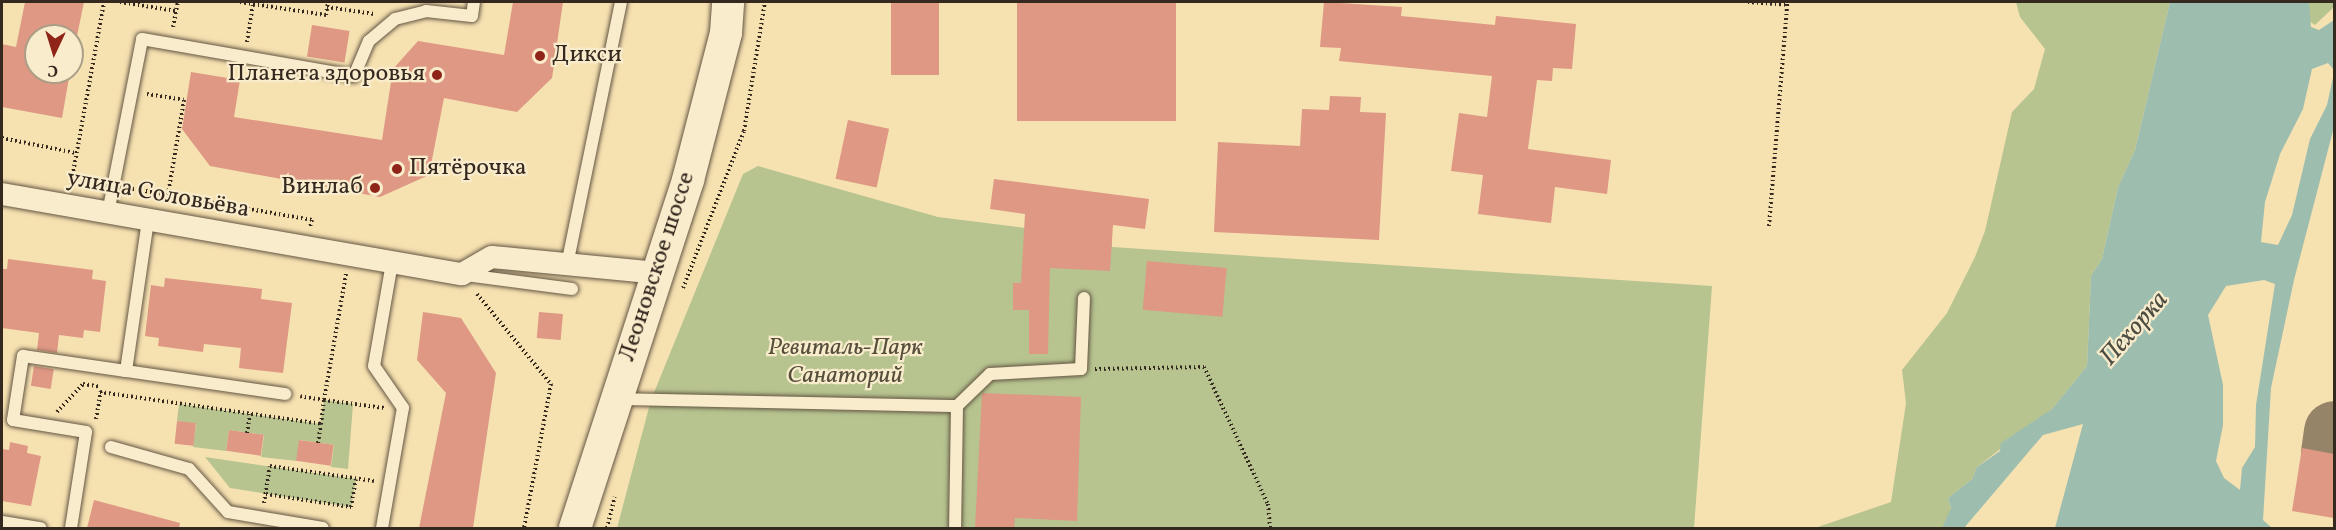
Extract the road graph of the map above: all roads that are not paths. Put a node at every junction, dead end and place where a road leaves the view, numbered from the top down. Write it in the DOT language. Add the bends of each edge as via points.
graph roads {
  1 [pos="474,2"];
  2 [pos="621,2"];
  3 [pos="728,2"];
  4 [pos="2,194"];
  5 [pos="108,213"];
  6 [pos="148,220"];
  7 [pos="392,263"];
  8 [pos="567,265"];
  9 [pos="657,273"];
  10 [pos="462,274"];
  11 [pos="572,289"];
  12 [pos="1084,297"];
  13 [pos="126,371"];
  14 [pos="285,394"];
  15 [pos="615,399"];
  16 [pos="957,406"];
  17 [pos="111,447"];
  18 [pos="2,522"];
  19 [pos="41,528"];
  20 [pos="71,528"];
  21 [pos="323,528"];
  22 [pos="382,528"];
  23 [pos="575,528"];
  24 [pos="955,528"];
  1 -- 5 [label="lane" via="472,16 426,11 395,19 369,41 354,76 142,39"];
  2 -- 8 [label="lane"];
  3 -- 9 [label="main road, Леоновское шоссе" via="726,33 688,180"];
  4 -- 5 [label="street, улица Соловьёва"];
  5 -- 6 [label="street, улица Соловьёва"];
  6 -- 7 [label="street, улица Соловьёва"];
  6 -- 13 [label="lane"];
  7 -- 10 [label="street, улица Соловьёва"];
  7 -- 22 [label="lane" via="374,366 402,411"];
  8 -- 9 [label="street"];
  8 -- 10 [label="street" via="492,257"];
  9 -- 15 [label="main road, Леоновское шоссе"];
  10 -- 11 [label="lane"];
  12 -- 16 [label="lane" via="1081,369 990,374"];
  13 -- 14 [label="lane"];
  13 -- 20 [label="lane" via="23,356 13,420 86,432"];
  15 -- 16 [label="lane"];
  15 -- 23 [label="main road, Леоновское шоссе"];
  16 -- 24 [label="lane"];
  17 -- 21 [label="lane" via="189,469 228,512"];
  18 -- 19 [label="lane"];
}
